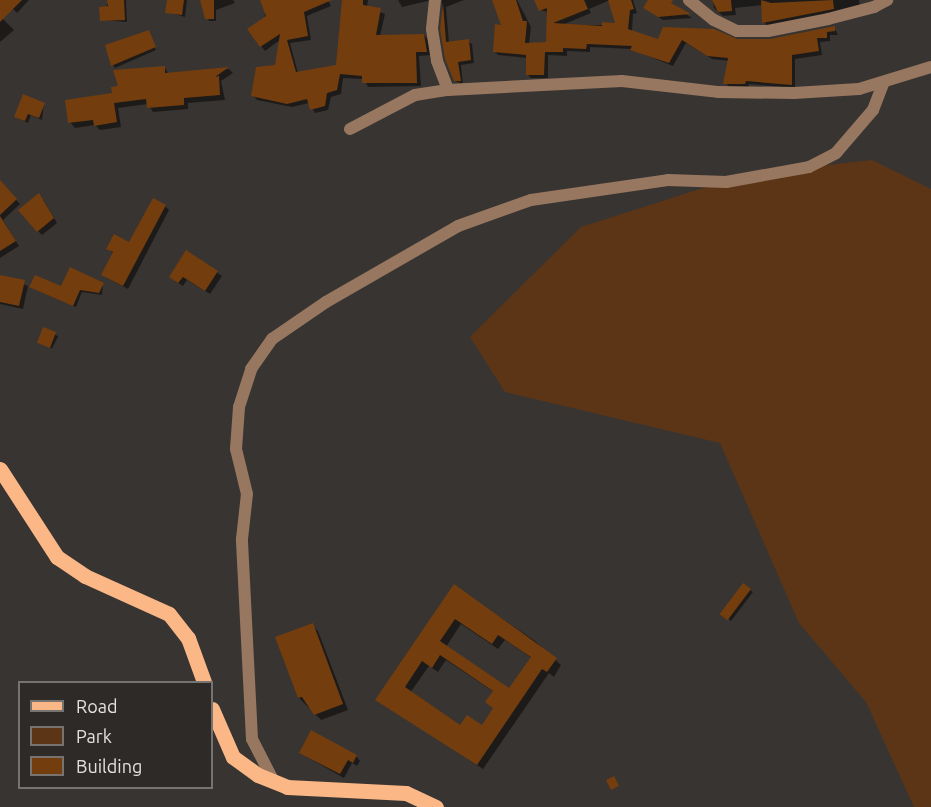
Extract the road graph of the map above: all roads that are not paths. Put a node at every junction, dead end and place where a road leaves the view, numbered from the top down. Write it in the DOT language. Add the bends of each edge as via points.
graph roads {
  1 [pos="435,0"];
  2 [pos="689,0"];
  3 [pos="887,0"];
  4 [pos="931,67"];
  5 [pos="884,82"];
  6 [pos="448,90"];
  7 [pos="350,129"];
  8 [pos="0,469"];
  9 [pos="204,681"];
  10 [pos="213,711"];
  11 [pos="274,782"];
  12 [pos="436,807"];
  1 -- 6 [label="street" via="432,29"];
  2 -- 3 [label="street" via="714,20 737,31 768,31 818,21"];
  4 -- 5 [label="street"];
  5 -- 6 [label="street" via="859,89 794,93 719,92 622,81"];
  5 -- 11 [label="street" via="873,110 836,153 809,167 726,182 668,180 531,200 459,226 326,302 272,339 251,369 239,407 236,449 247,494 242,539 252,739"];
  6 -- 7 [label="street" via="415,95"];
  8 -- 9 [label="main road" via="57,557 86,576 169,614 188,639"];
  10 -- 11 [label="main road" via="233,757"];
  11 -- 12 [label="main road" via="287,787 406,793"];
}
